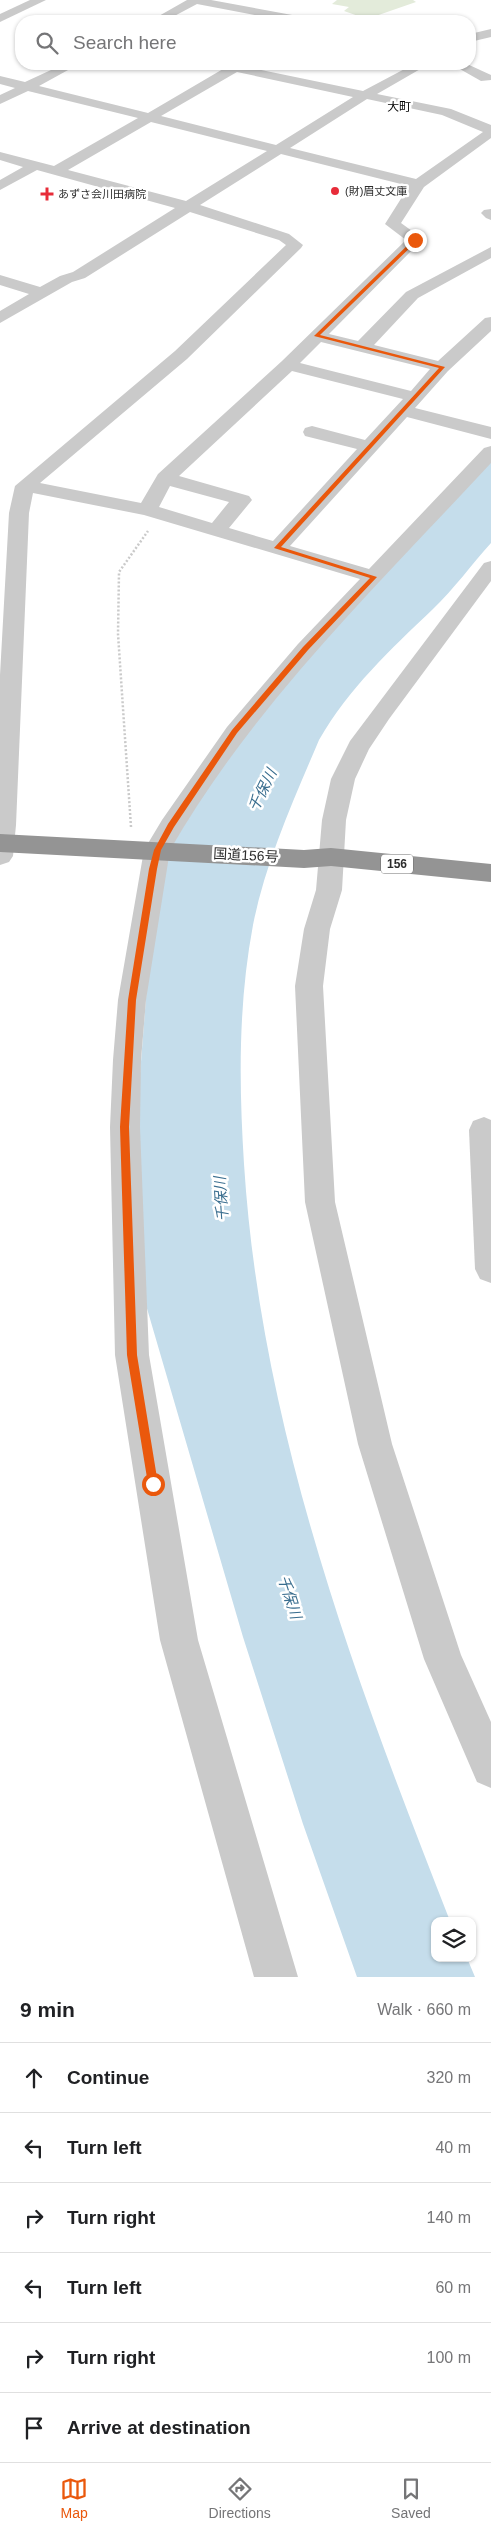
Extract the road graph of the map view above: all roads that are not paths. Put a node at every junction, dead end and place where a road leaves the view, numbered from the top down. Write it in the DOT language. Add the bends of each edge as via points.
graph roads {
  1 [pos="40,0"];
  2 [pos="195,0"];
  3 [pos="167,15"];
  4 [pos="273,15"];
  5 [pos="2,17"];
  6 [pos="15,19"];
  7 [pos="491,33"];
  8 [pos="476,37"];
  9 [pos="61,70"];
  10 [pos="231,70"];
  11 [pos="255,70"];
  12 [pos="412,70"];
  13 [pos="469,70"];
  14 [pos="486,78"];
  15 [pos="0,80"];
  16 [pos="27,87"];
  17 [pos="363,96"];
  18 [pos="0,100"];
  19 [pos="150,118"];
  20 [pos="491,131"];
  21 [pos="281,149"];
  22 [pos="0,156"];
  23 [pos="34,166"];
  24 [pos="56,171"];
  25 [pos="418,184"];
  26 [pos="0,186"];
  27 [pos="190,207"];
  28 [pos="491,252"];
  29 [pos="0,280"];
  30 [pos="42,293"];
  31 [pos="0,318"];
  32 [pos="491,322"];
  33 [pos="317,336"];
  34 [pos="362,347"];
  35 [pos="288,365"];
  36 [pos="442,367"];
  37 [pos="409,404"];
  38 [pos="312,432"];
  39 [pos="491,433"];
  40 [pos="369,447"];
  41 [pos="491,452"];
  42 [pos="166,478"];
  43 [pos="25,486"];
  44 [pos="154,512"];
  45 [pos="9,513"];
  46 [pos="216,530"];
  47 [pos="277,548"];
  48 [pos="491,568"];
  49 [pos="374,577"];
  50 [pos="1,847"];
  51 [pos="152,850"];
  52 [pos="331,857"];
  53 [pos="491,873"];
  54 [pos="484,1130"];
  55 [pos="491,1269"];
  56 [pos="489,1754"];
  57 [pos="276,1977"];
  1 -- 5 [label="street"];
  2 -- 3 [label="street"];
  2 -- 4 [label="street"];
  5 -- 6 [label="street"];
  7 -- 8 [label="street"];
  9 -- 16 [label="street"];
  10 -- 19 [label="street"];
  11 -- 17 [label="street"];
  12 -- 17 [label="street"];
  13 -- 14 [label="street"];
  15 -- 16 [label="street"];
  16 -- 18 [label="street"];
  16 -- 19 [label="street"];
  17 -- 20 [label="street" via="446,112"];
  17 -- 21 [label="street"];
  19 -- 21 [label="street"];
  19 -- 24 [label="street"];
  20 -- 25 [label="street"];
  21 -- 25 [label="street"];
  21 -- 27 [label="street"];
  22 -- 23 [label="street"];
  23 -- 24 [label="street"];
  23 -- 26 [label="street"];
  24 -- 27 [label="street"];
  25 -- 33 [label="street" via="393,224 415,240"];
  27 -- 30 [label="street" via="80,275"];
  27 -- 43 [label="street" via="284,237 295,245 181,355"];
  28 -- 34 [label="street" via="412,295"];
  29 -- 30 [label="street"];
  30 -- 31 [label="street"];
  32 -- 36 [label="street"];
  33 -- 34 [label="street"];
  33 -- 35 [label="street"];
  34 -- 36 [label="street"];
  35 -- 37 [label="street"];
  35 -- 42 [label="street"];
  36 -- 37 [label="street"];
  37 -- 39 [label="street"];
  37 -- 40 [label="street"];
  38 -- 40 [label="street"];
  40 -- 47 [label="street"];
  41 -- 49 [label="street"];
  42 -- 44 [label="street"];
  42 -- 46 [label="street" via="242,500"];
  43 -- 44 [label="street"];
  43 -- 45 [label="street"];
  44 -- 46 [label="street"];
  45 -- 50 [label="street"];
  46 -- 47 [label="street"];
  47 -- 49 [label="street"];
  48 -- 52 [label="street" via="358,747 343,779 334,820"];
  49 -- 51 [label="street" via="234,732"];
  50 -- 51 [label="highway, 国道156号 / 156"];
  51 -- 52 [label="highway, 国道156号 / 156" via="304,859"];
  51 -- 57 [label="street" via="127,1060 125,1127 132,1355 179,1640"];
  52 -- 53 [label="highway, 国道156号 / 156"];
  52 -- 56 [label="street" via="329,890 317,929 309,986 320,1202 375,1444 443,1659"];
  54 -- 55 [label="street"];
}
